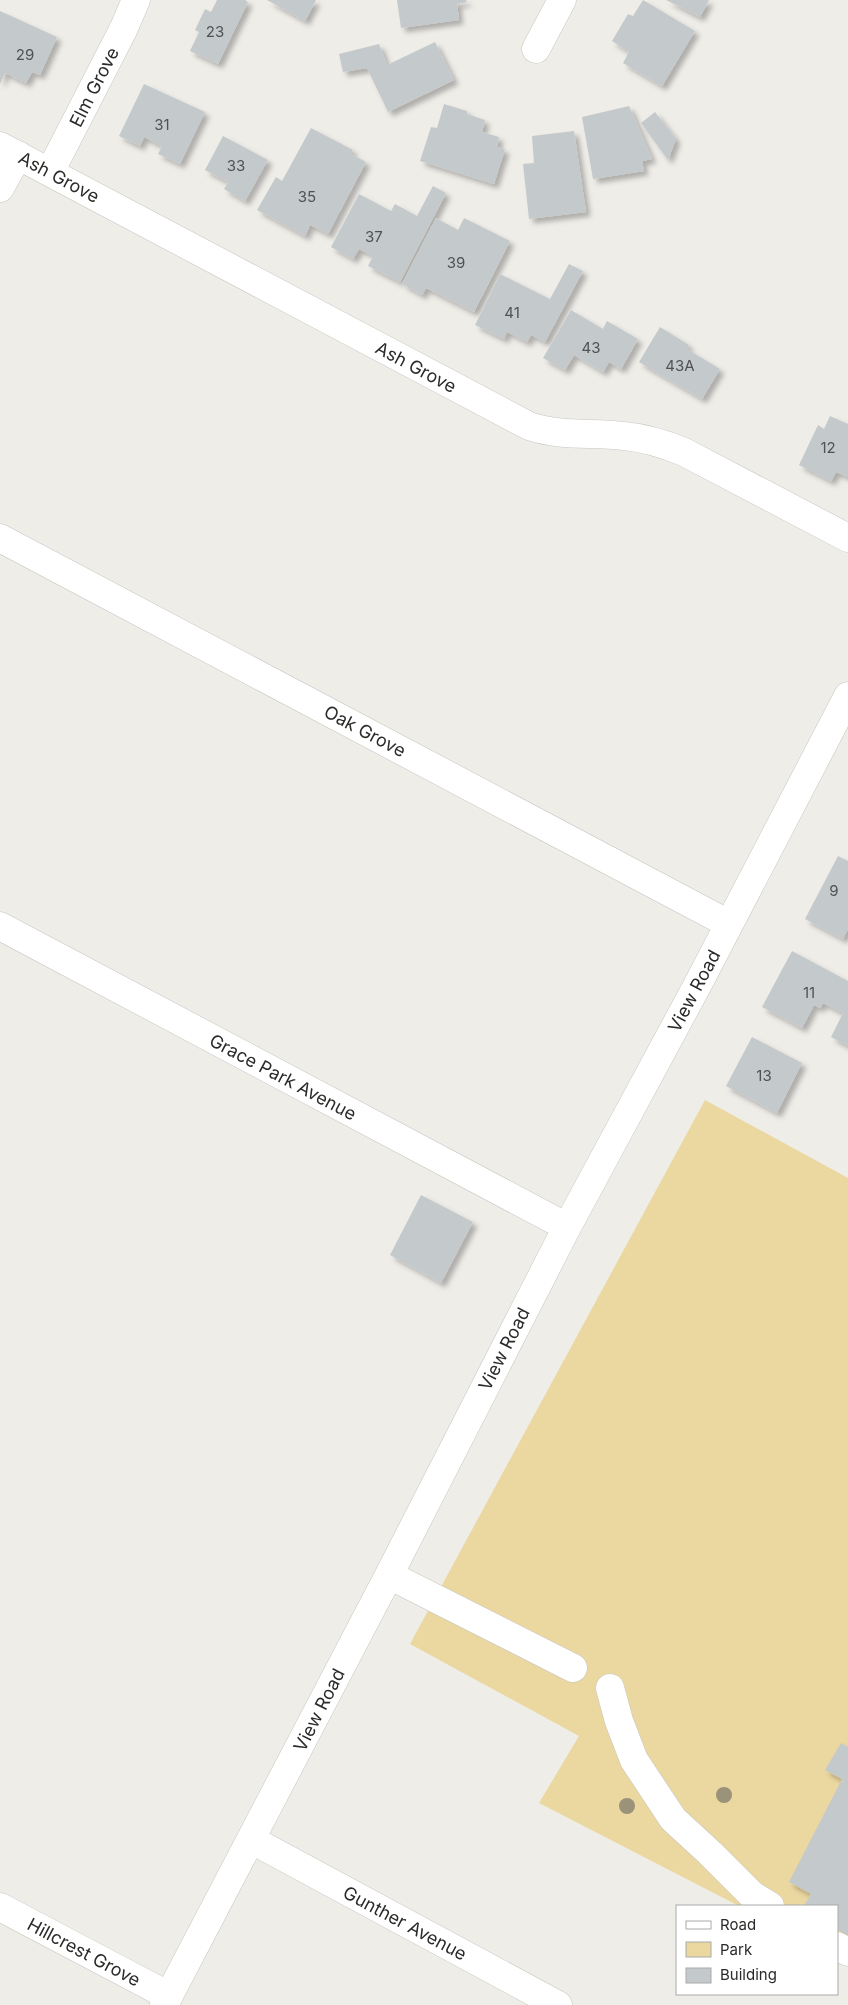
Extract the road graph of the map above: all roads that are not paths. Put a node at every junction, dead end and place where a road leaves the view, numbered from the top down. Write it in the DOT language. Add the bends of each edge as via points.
graph roads {
  1 [pos="136,0"];
  2 [pos="562,0"];
  3 [pos="536,49"];
  4 [pos="9,150"];
  5 [pos="50,172"];
  6 [pos="0,188"];
  7 [pos="0,538"];
  8 [pos="848,538"];
  9 [pos="846,704"];
  10 [pos="729,924"];
  11 [pos="0,926"];
  12 [pos="566,1227"];
  13 [pos="389,1575"];
  14 [pos="572,1668"];
  15 [pos="610,1688"];
  16 [pos="252,1840"];
  17 [pos="768,1905"];
  18 [pos="0,1907"];
  19 [pos="166,2001"];
  20 [pos="558,2005"];
  1 -- 5 [label="street, Elm Grove"];
  2 -- 3 [label="street"];
  4 -- 5 [label="street, Ash Grove"];
  4 -- 6 [label="street"];
  5 -- 8 [label="street, Ash Grove" via="529,426 547,432 626,436 666,445"];
  7 -- 10 [label="street, Oak Grove"];
  9 -- 10 [label="street, View Road"];
  10 -- 12 [label="street, View Road"];
  11 -- 12 [label="street, Grace Park Avenue"];
  12 -- 13 [label="street, View Road"];
  13 -- 14 [label="street"];
  13 -- 16 [label="street, View Road"];
  15 -- 17 [label="street" via="634,1760 673,1819 752,1895"];
  16 -- 19 [label="street, View Road"];
  16 -- 20 [label="street, Gunther Avenue"];
  18 -- 19 [label="street, Hillcrest Grove"];
}
